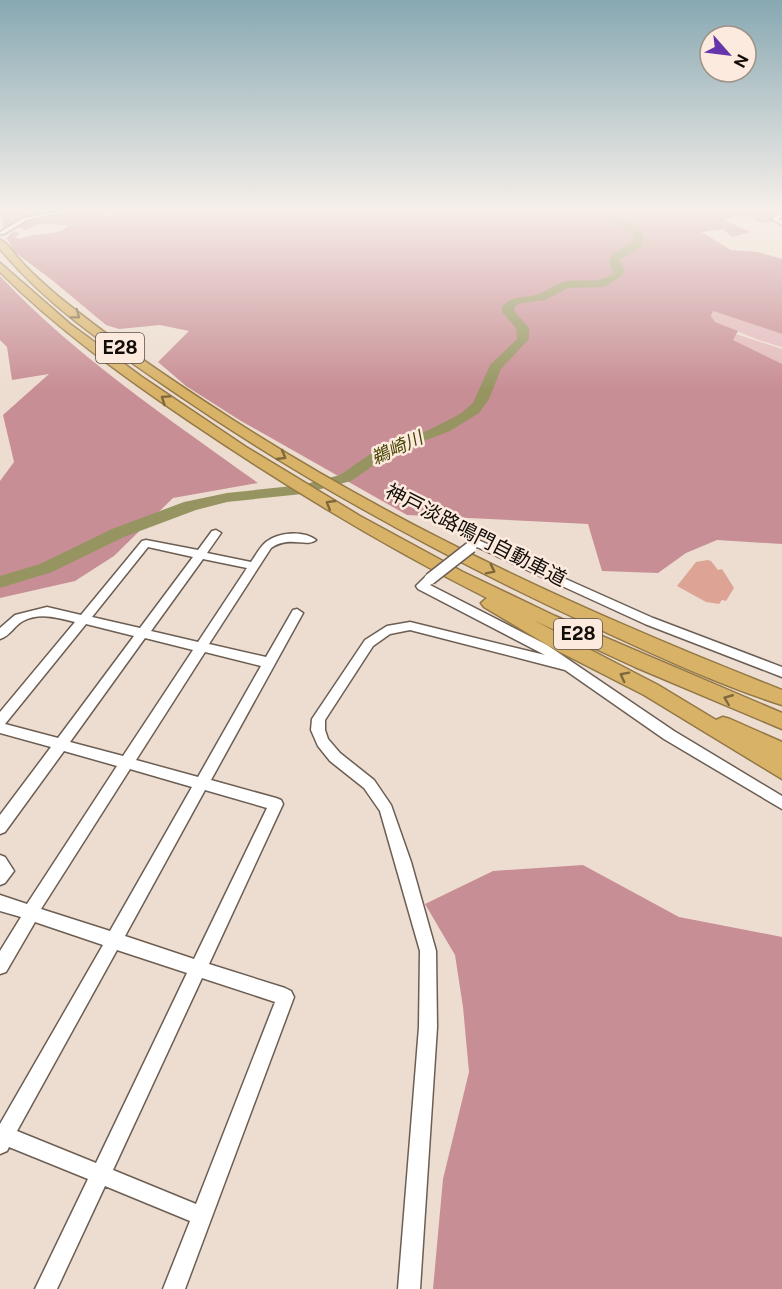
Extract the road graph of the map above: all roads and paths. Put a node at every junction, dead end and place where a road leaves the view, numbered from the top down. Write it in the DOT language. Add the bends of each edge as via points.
graph roads {
  1 [pos="3,269"];
  2 [pos="25,269"];
  3 [pos="216,533"];
  4 [pos="311,540"];
  5 [pos="411,551"];
  6 [pos="200,554"];
  7 [pos="254,566"];
  8 [pos="297,613"];
  9 [pos="83,620"];
  10 [pos="2,631"];
  11 [pos="142,633"];
  12 [pos="201,647"];
  13 [pos="270,663"];
  14 [pos="569,666"];
  15 [pos="782,672"];
  16 [pos="651,690"];
  17 [pos="782,696"];
  18 [pos="0,721"];
  19 [pos="782,721"];
  20 [pos="0,728"];
  21 [pos="60,745"];
  22 [pos="782,751"];
  23 [pos="126,763"];
  24 [pos="782,770"];
  25 [pos="202,784"];
  26 [pos="782,803"];
  27 [pos="0,827"];
  28 [pos="0,862"];
  29 [pos="0,878"];
  30 [pos="0,903"];
  31 [pos="31,914"];
  32 [pos="114,941"];
  33 [pos="0,966"];
  34 [pos="198,969"];
  35 [pos="1,1138"];
  36 [pos="100,1175"];
  37 [pos="202,1216"];
  38 [pos="46,1289"];
  39 [pos="174,1289"];
  40 [pos="409,1289"];
  5 -- 1 [label="highway, E28, one-way" via="214,432 104,355"];
  2 -- 17 [label="highway, 神戸淡路鳴門自動車道 / E28, one-way" via="62,305 232,425 402,524 627,636"];
  3 -- 6 [label="street"];
  4 -- 7 [label="street" via="277,538"];
  16 -- 5 [label="highway, one-way" via="507,614"];
  19 -- 5 [label="highway, E28, one-way" via="592,640"];
  6 -- 7 [label="street"];
  6 -- 9 [label="street" via="146,543"];
  6 -- 11 [label="street"];
  7 -- 12 [label="street"];
  8 -- 13 [label="street"];
  9 -- 10 [label="street" via="47,611 19,618"];
  9 -- 11 [label="street"];
  9 -- 18 [label="street"];
  11 -- 12 [label="street"];
  11 -- 21 [label="street"];
  12 -- 13 [label="street"];
  12 -- 23 [label="street"];
  13 -- 25 [label="street"];
  14 -- 15 [label="street, bridge" via="529,640 423,586 476,542 649,621"];
  14 -- 26 [label="street" via="669,735"];
  14 -- 40 [label="street" via="441,632 398,627 376,635 369,643 319,720 323,742 369,784 386,809 428,951 428,1027"];
  16 -- 22 [label="highway"];
  16 -- 24 [label="highway"];
  20 -- 21 [label="street"];
  21 -- 23 [label="street"];
  21 -- 27 [label="street"];
  23 -- 25 [label="street"];
  23 -- 31 [label="street"];
  25 -- 32 [label="street"];
  25 -- 34 [label="street" via="276,804"];
  28 -- 29 [label="street" via="6,871"];
  30 -- 31 [label="street"];
  31 -- 32 [label="street"];
  31 -- 33 [label="street"];
  32 -- 34 [label="street"];
  32 -- 35 [label="street"];
  34 -- 36 [label="street"];
  34 -- 37 [label="street" via="285,997"];
  35 -- 36 [label="street"];
  36 -- 37 [label="street"];
  36 -- 38 [label="street"];
  37 -- 39 [label="street"];
}
